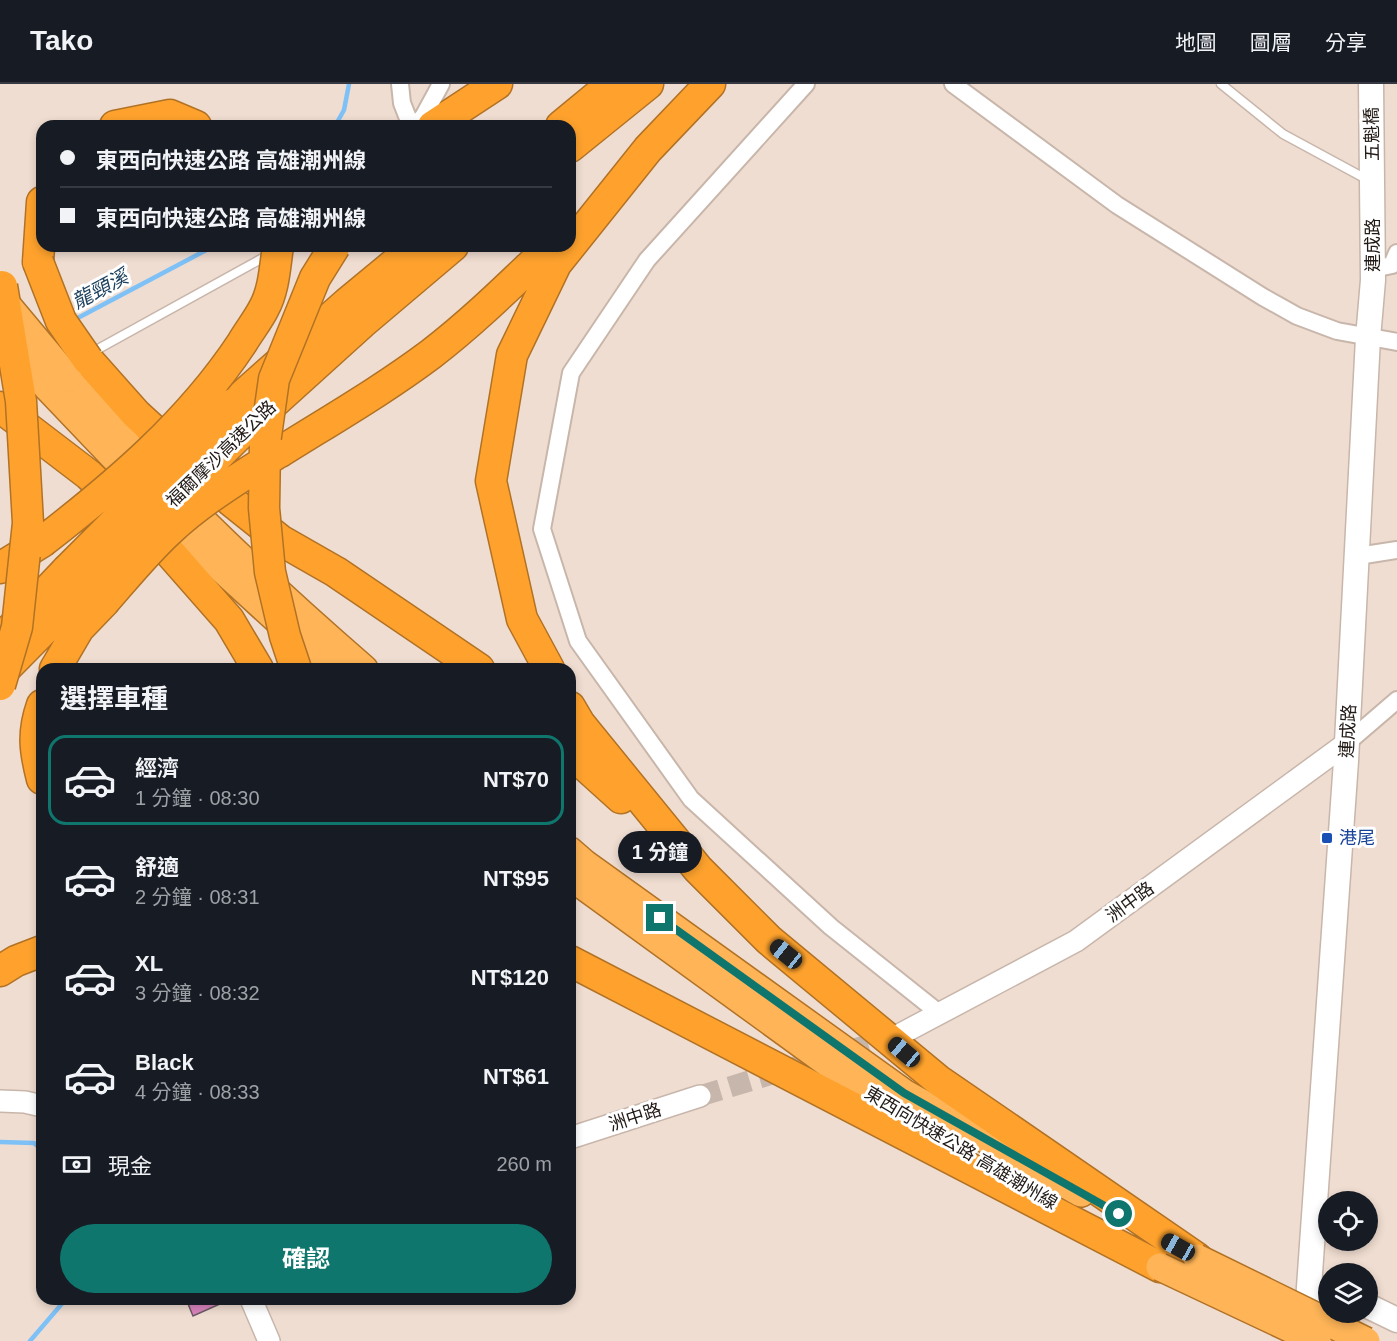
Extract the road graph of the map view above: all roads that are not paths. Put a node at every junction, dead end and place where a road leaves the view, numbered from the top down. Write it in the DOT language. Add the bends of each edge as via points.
graph roads {
  1 [pos="400,84"];
  2 [pos="441,84"];
  3 [pos="497,84"];
  4 [pos="612,84"];
  5 [pos="648,84"];
  6 [pos="710,84"];
  7 [pos="806,84"];
  8 [pos="953,84"];
  9 [pos="1221,84"];
  10 [pos="1371,84"];
  11 [pos="145,120"];
  12 [pos="182,120"];
  13 [pos="409,120"];
  14 [pos="419,120"];
  15 [pos="442,120"];
  16 [pos="568,120"];
  17 [pos="576,142"];
  18 [pos="648,149"];
  19 [pos="1373,183"];
  20 [pos="576,221"];
  21 [pos="576,239"];
  22 [pos="39,252"];
  23 [pos="273,252"];
  24 [pos="277,252"];
  25 [pos="331,252"];
  26 [pos="409,252"];
  27 [pos="446,252"];
  28 [pos="545,252"];
  29 [pos="566,252"];
  30 [pos="1397,253"];
  31 [pos="1373,269"];
  32 [pos="0,280"];
  33 [pos="0,297"];
  34 [pos="0,333"];
  35 [pos="1368,338"];
  36 [pos="1397,342"];
  37 [pos="71,369"];
  38 [pos="0,402"];
  39 [pos="0,407"];
  40 [pos="242,414"];
  41 [pos="1397,550"];
  42 [pos="1358,556"];
  43 [pos="0,568"];
  44 [pos="86,586"];
  45 [pos="0,640"];
  46 [pos="59,663"];
  47 [pos="254,663"];
  48 [pos="294,663"];
  49 [pos="324,663"];
  50 [pos="357,663"];
  51 [pos="470,663"];
  52 [pos="546,663"];
  53 [pos="0,674"];
  54 [pos="0,685"];
  55 [pos="1397,700"];
  56 [pos="576,717"];
  57 [pos="36,739"];
  58 [pos="1347,743"];
  59 [pos="36,754"];
  60 [pos="576,757"];
  61 [pos="576,856"];
  62 [pos="698,869"];
  63 [pos="576,880"];
  64 [pos="36,953"];
  65 [pos="576,964"];
  66 [pos="0,971"];
  67 [pos="576,984"];
  68 [pos="939,1013"];
  69 [pos="897,1036"];
  70 [pos="747,1052"];
  71 [pos="700,1096"];
  72 [pos="0,1101"];
  73 [pos="36,1105"];
  74 [pos="576,1136"];
  75 [pos="1197,1258"];
  76 [pos="1320,1263"];
  77 [pos="1160,1267"];
  78 [pos="1318,1286"];
  79 [pos="254,1305"];
  80 [pos="1378,1311"];
  81 [pos="1397,1320"];
  82 [pos="269,1341"];
  83 [pos="1305,1341"];
  84 [pos="1317,1341"];
  85 [pos="1366,1341"];
  1 -- 13 [label="street"];
  2 -- 14 [label="street"];
  3 -- 15 [label="highway"];
  4 -- 16 [label="highway"];
  5 -- 17 [label="highway"];
  6 -- 18 [label="highway"];
  7 -- 68 [label="street" via="647,260 571,373 542,529 578,641 691,799 831,927"];
  8 -- 35 [label="street" via="1117,205 1263,297 1297,316"];
  9 -- 19 [label="lane" via="1283,134"];
  10 -- 19 [label="main road, 五魁橋"];
  11 -- 12 [label="highway" via="170,115"];
  18 -- 20 [label="highway"];
  18 -- 21 [label="highway"];
  19 -- 31 [label="main road, 連成路"];
  22 -- 37 [label="highway, bridge" via="38,262 61,321"];
  23 -- 37 [label="lane"];
  24 -- 43 [label="highway, bridge" via="265,307 220,375 176,426 94,501 42,542"];
  25 -- 48 [label="highway, bridge" via="315,278 274,379 265,443 264,508 270,572"];
  26 -- 40 [label="highway, 福爾摩沙高速公路" via="347,303"];
  27 -- 40 [label="highway, 福爾摩沙高速公路" via="362,323"];
  28 -- 44 [label="highway, bridge" via="431,354 217,493 172,528 141,559"];
  29 -- 52 [label="highway" via="512,355 491,481 522,619"];
  30 -- 31 [label="street" via="1392,265"];
  31 -- 35 [label="main road, 連成路"];
  32 -- 54 [label="highway, bridge" via="21,401 28,523 18,627"];
  33 -- 37 [label="highway, bridge"];
  34 -- 37 [label="highway, bridge"];
  35 -- 36 [label="street"];
  35 -- 42 [label="main road, 連成路"];
  37 -- 38 [label="lane"];
  37 -- 49 [label="highway" via="212,560"];
  37 -- 50 [label="highway" via="111,427 280,596"];
  37 -- 51 [label="highway" via="136,414 280,540 336,572"];
  39 -- 47 [label="highway" via="89,475 171,554 229,620"];
  40 -- 44 [label="highway, 福爾摩沙高速公路, bridge"];
  41 -- 42 [label="street"];
  42 -- 58 [label="main road, 連成路"];
  44 -- 45 [label="highway, 福爾摩沙高速公路"];
  44 -- 46 [label="highway" via="79,628"];
  44 -- 53 [label="highway, 福爾摩沙高速公路"];
  55 -- 58 [label="street"];
  56 -- 62 [label="highway"];
  57 -- 59 [label="highway"];
  58 -- 68 [label="street, 洲中路" via="1076,941"];
  58 -- 76 [label="main road, 連成路"];
  60 -- 62 [label="highway"];
  61 -- 75 [label="highway, 東西向快速公路 高雄潮州線" via="904,1093"];
  62 -- 75 [label="highway" via="769,940 938,1080"];
  63 -- 77 [label="highway, 東西向快速公路 高雄潮州線" via="891,1109"];
  64 -- 66 [label="highway"];
  65 -- 70 [label="highway"];
  67 -- 70 [label="highway"];
  68 -- 69 [label="street, 洲中路"];
  70 -- 77 [label="highway"];
  71 -- 74 [label="street, 洲中路"];
  72 -- 73 [label="street"];
  75 -- 85 [label="highway, 東西向快速公路 高雄潮州線, bridge"];
  77 -- 84 [label="highway, 東西向快速公路 高雄潮州線, bridge"];
  78 -- 83 [label="main road, 連成路"];
  79 -- 82 [label="street"];
  80 -- 81 [label="main road"];
}
